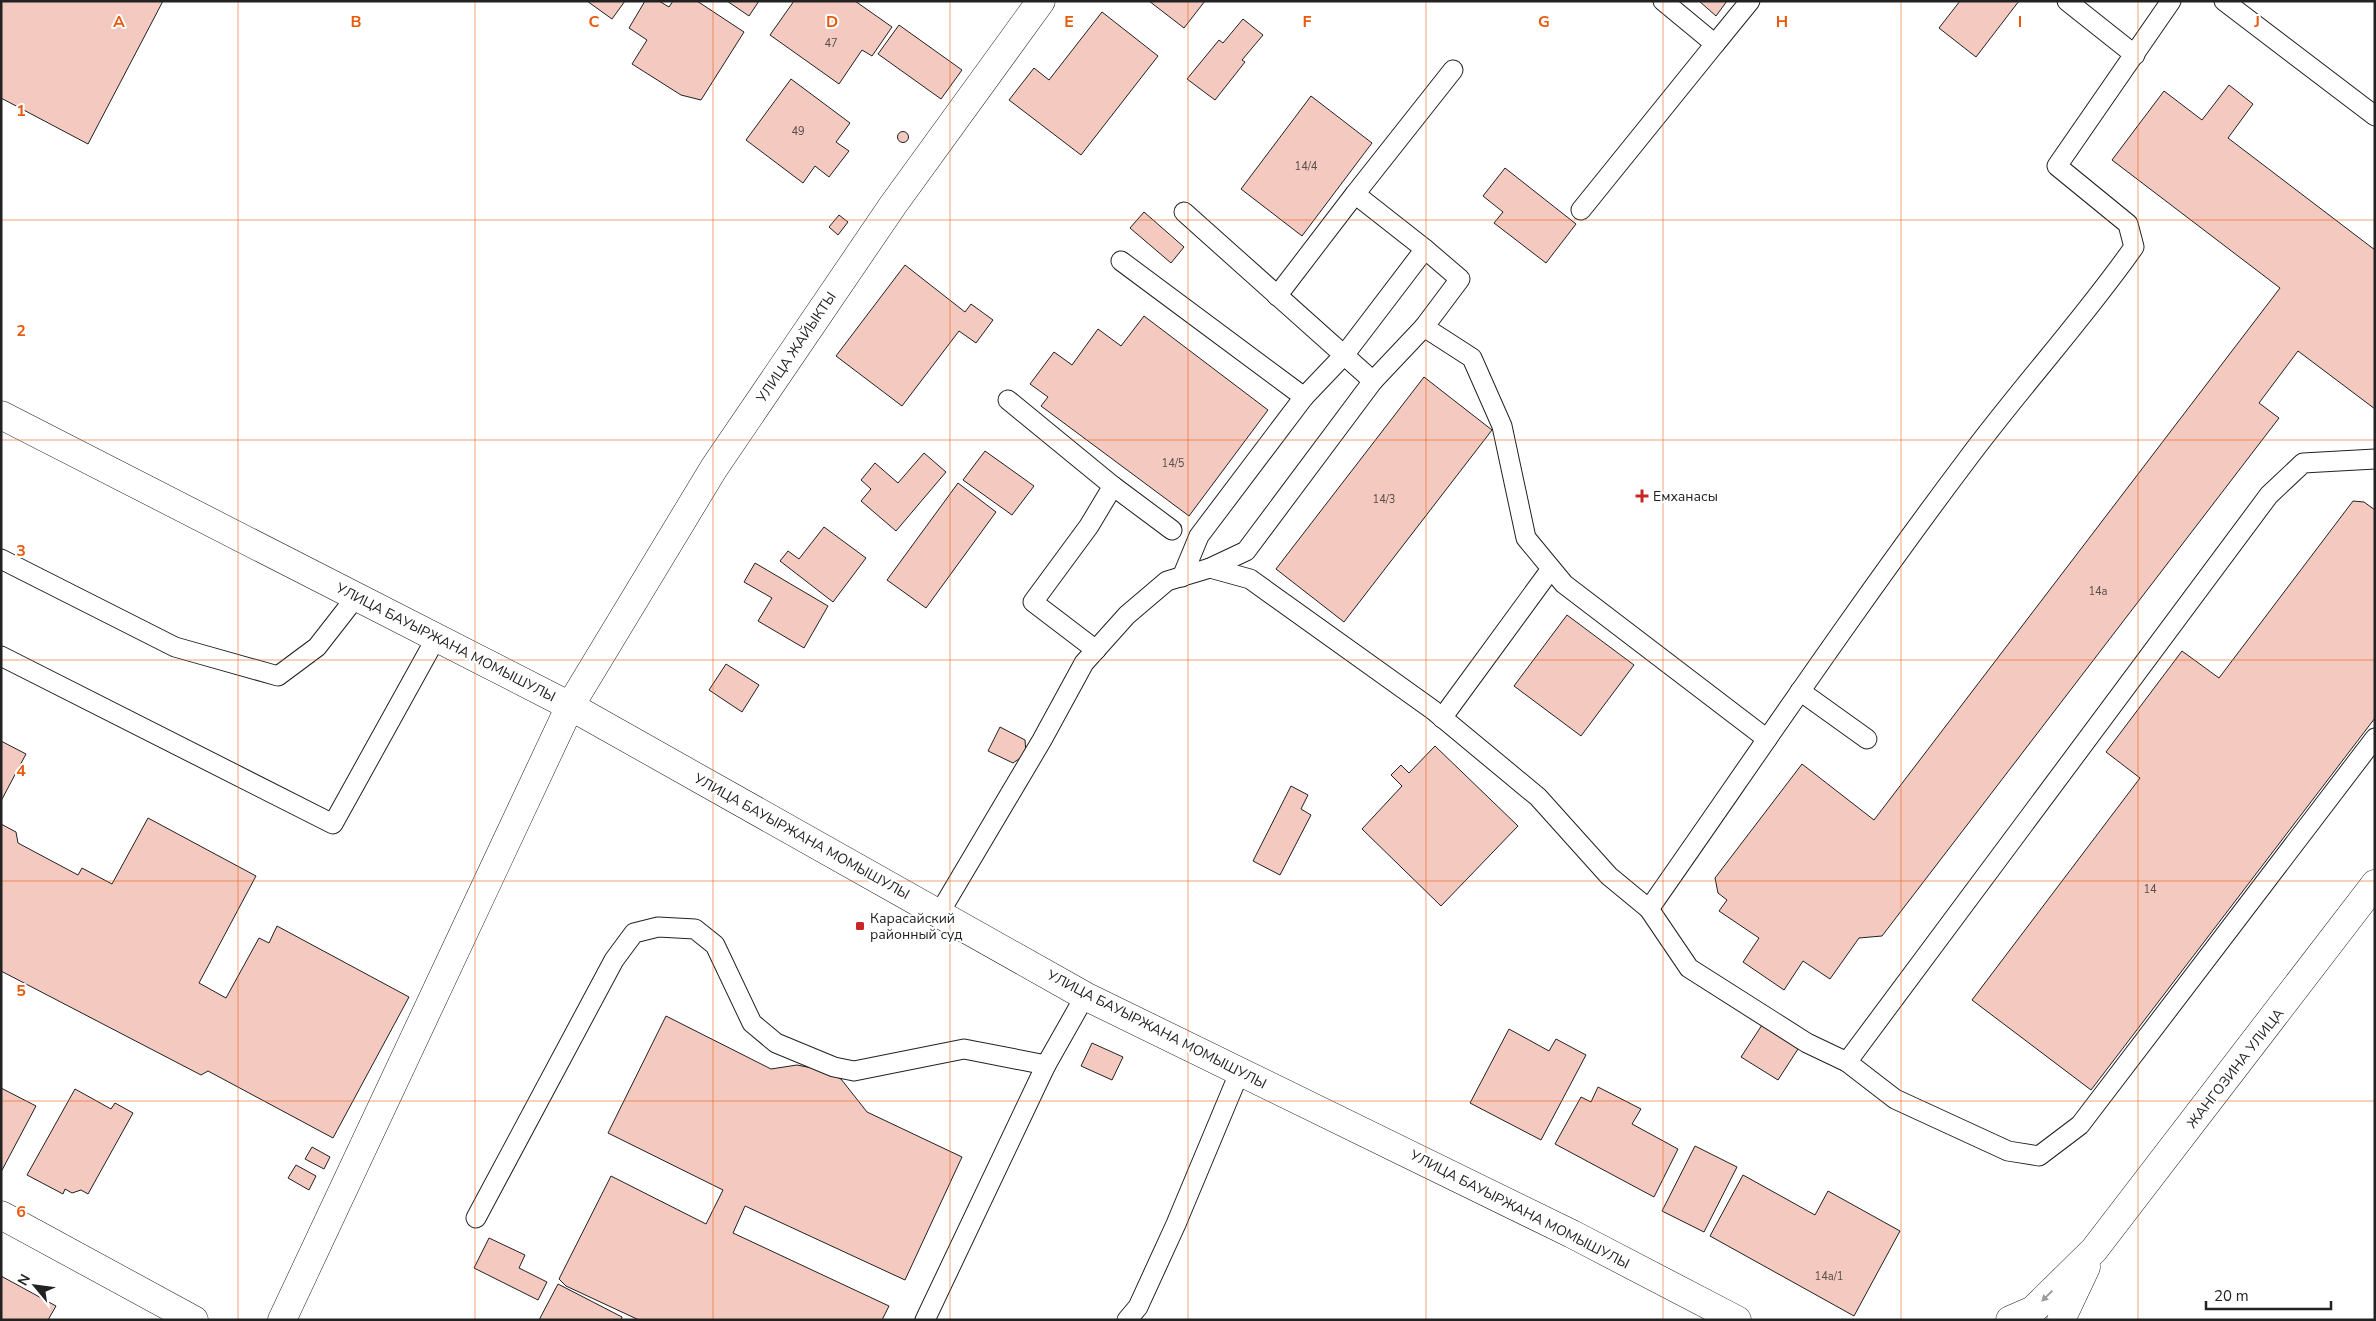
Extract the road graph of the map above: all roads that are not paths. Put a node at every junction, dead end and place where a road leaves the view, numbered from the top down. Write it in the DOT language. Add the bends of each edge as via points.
graph roads {
  1 [pos="1041,1"];
  2 [pos="1663,1"];
  3 [pos="1750,1"];
  4 [pos="2067,1"];
  5 [pos="2171,1"];
  6 [pos="2224,1"];
  7 [pos="1715,44"];
  8 [pos="2135,55"];
  9 [pos="1454,70"];
  10 [pos="2375,116"];
  11 [pos="1355,194"];
  12 [pos="1581,210"];
  13 [pos="1184,212"];
  14 [pos="1426,249"];
  15 [pos="1121,261"];
  16 [pos="1277,296"];
  17 [pos="1424,327"];
  18 [pos="1345,354"];
  19 [pos="1374,381"];
  20 [pos="1304,398"];
  21 [pos="1008,400"];
  22 [pos="1,415"];
  23 [pos="2375,459"];
  24 [pos="1113,486"];
  25 [pos="1172,530"];
  26 [pos="1,559"];
  27 [pos="1210,568"];
  28 [pos="1551,569"];
  29 [pos="1182,576"];
  30 [pos="356,596"];
  31 [pos="436,638"];
  32 [pos="1096,650"];
  33 [pos="1,656"];
  34 [pos="1800,691"];
  35 [pos="570,706"];
  36 [pos="1442,718"];
  37 [pos="1867,738"];
  38 [pos="2375,738"];
  39 [pos="1768,740"];
  40 [pos="2375,884"];
  41 [pos="1649,909"];
  42 [pos="940,912"];
  43 [pos="1085,996"];
  44 [pos="1847,1062"];
  45 [pos="1046,1065"];
  46 [pos="1240,1071"];
  47 [pos="1,1215"];
  48 [pos="476,1218"];
  49 [pos="2094,1250"];
  50 [pos="1733,1319"];
  51 [pos="194,1320"];
  52 [pos="282,1320"];
  53 [pos="925,1320"];
  54 [pos="1127,1320"];
  55 [pos="2010,1320"];
  56 [pos="2061,1320"];
  1 -- 35 [label="street, УЛИЦА ЖАЙЫКТЫ" via="893,205 714,468"];
  2 -- 7 [label="lane"];
  3 -- 7 [label="lane"];
  4 -- 8 [label="lane"];
  5 -- 8 [label="lane"];
  6 -- 10 [label="lane"];
  7 -- 12 [label="lane"];
  8 -- 34 [label="lane" via="2056,166 2128,224 2134,247 2105,288 1966,460"];
  9 -- 11 [label="lane"];
  11 -- 14 [label="lane"];
  11 -- 16 [label="lane"];
  13 -- 16 [label="lane"];
  14 -- 17 [label="lane" via="1460,279"];
  14 -- 18 [label="lane"];
  15 -- 20 [label="lane"];
  16 -- 18 [label="lane"];
  17 -- 19 [label="lane"];
  17 -- 28 [label="lane" via="1472,358 1502,426 1526,538"];
  18 -- 19 [label="lane"];
  18 -- 20 [label="lane"];
  19 -- 27 [label="lane" via="1246,551"];
  20 -- 29 [label="lane" via="1199,536"];
  21 -- 24 [label="lane"];
  22 -- 30 [label="street, УЛИЦА БАУЫРЖАНА МОМЫШУЛЫ"];
  23 -- 44 [label="lane" via="2303,463 2269,495"];
  24 -- 25 [label="lane"];
  24 -- 32 [label="lane" via="1089,526 1034,602"];
  26 -- 30 [label="lane" via="175,647 278,676 317,647"];
  27 -- 29 [label="lane"];
  27 -- 36 [label="lane" via="1250,579"];
  28 -- 36 [label="lane"];
  28 -- 39 [label="lane" via="1564,584"];
  29 -- 32 [label="lane" via="1167,581 1127,615"];
  30 -- 31 [label="street, УЛИЦА БАУЫРЖАНА МОМЫШУЛЫ"];
  31 -- 33 [label="lane" via="333,824"];
  31 -- 35 [label="street, УЛИЦА БАУЫРЖАНА МОМЫШУЛЫ"];
  32 -- 42 [label="lane" via="1084,663"];
  34 -- 37 [label="lane"];
  34 -- 39 [label="lane"];
  35 -- 42 [label="street, УЛИЦА БАУЫРЖАНА МОМЫШУЛЫ"];
  35 -- 52 [label="street, УЛИЦА ЖАЙЫКТЫ"];
  36 -- 41 [label="lane" via="1538,797 1609,876"];
  38 -- 44 [label="lane" via="2080,1125 2039,1156 2008,1151 1895,1098"];
  39 -- 41 [label="lane"];
  40 -- 49 [label="street, ЖАНГОЗИНА УЛИЦА"];
  41 -- 44 [label="lane" via="1689,968 1807,1043"];
  42 -- 43 [label="street, УЛИЦА БАУЫРЖАНА МОМЫШУЛЫ"];
  43 -- 45 [label="lane"];
  43 -- 46 [label="street, УЛИЦА БАУЫРЖАНА МОМЫШУЛЫ"];
  45 -- 48 [label="lane" via="964,1049 854,1071 834,1067 776,1043 752,1023 715,946 695,929 658,927 634,933 614,960"];
  45 -- 53 [label="lane"];
  46 -- 50 [label="street, УЛИЦА БАУЫРЖАНА МОМЫШУЛЫ" via="1572,1234"];
  46 -- 54 [label="lane" via="1176,1224 1138,1307"];
  47 -- 51 [label="street"];
  49 -- 55 [label="street, one-way" via="2033,1310"];
  49 -- 56 [label="street"];
}
